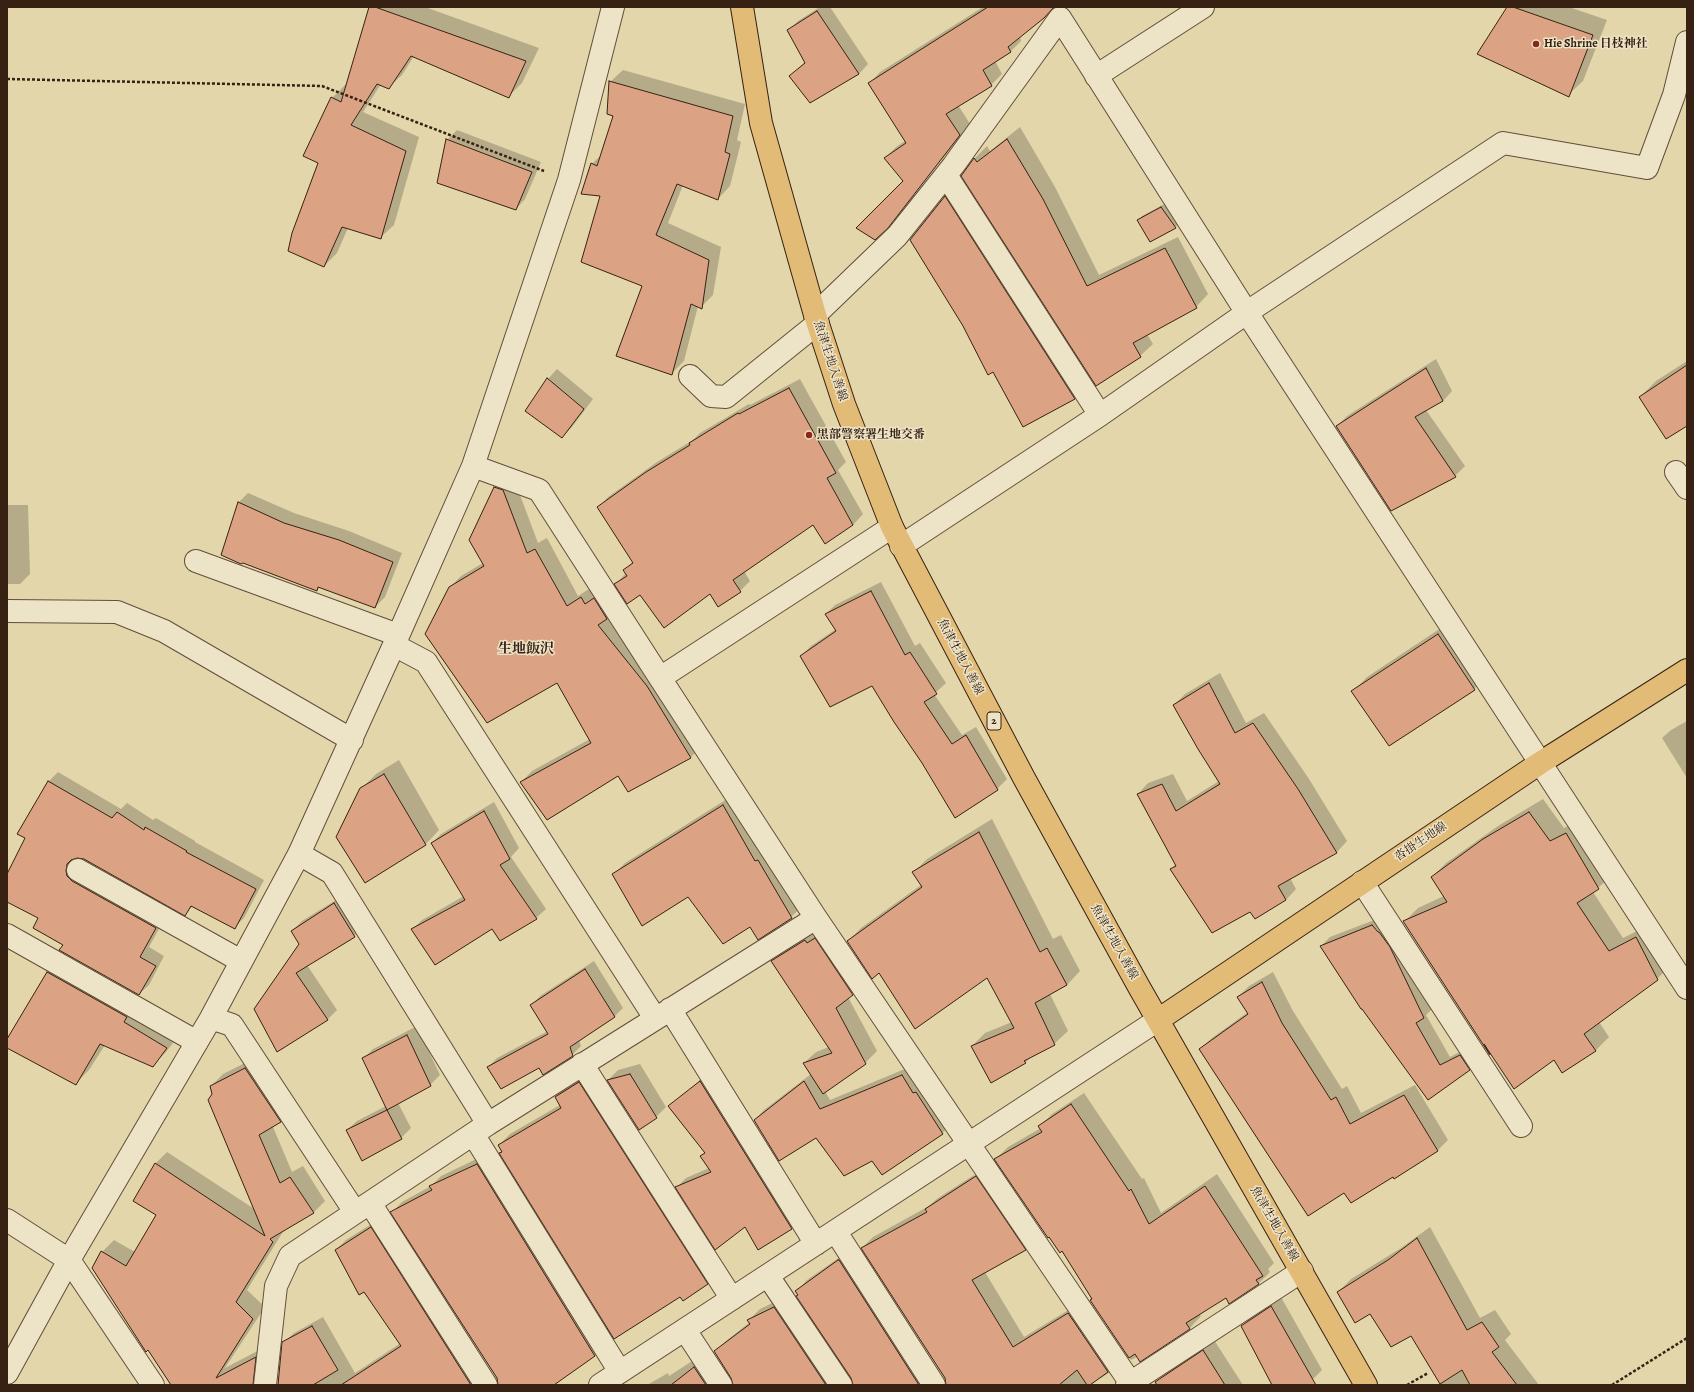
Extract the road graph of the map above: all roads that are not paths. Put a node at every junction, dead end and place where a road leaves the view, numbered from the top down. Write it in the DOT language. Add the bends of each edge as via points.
graph roads {
  1 [pos="612,7"];
  2 [pos="742,7"];
  3 [pos="1203,7"];
  4 [pos="1687,42"];
  5 [pos="1096,76"];
  6 [pos="1680,97"];
  7 [pos="946,175"];
  8 [pos="1247,313"];
  9 [pos="817,319"];
  10 [pos="690,376"];
  11 [pos="1100,415"];
  12 [pos="474,466"];
  13 [pos="896,537"];
  14 [pos="196,561"];
  15 [pos="7,611"];
  16 [pos="396,640"];
  17 [pos="1687,670"];
  18 [pos="660,678"];
  19 [pos="352,740"];
  20 [pos="1540,763"];
  21 [pos="299,854"];
  22 [pos="78,870"];
  23 [pos="1362,882"];
  24 [pos="816,918"];
  25 [pos="7,935"];
  26 [pos="241,961"];
  27 [pos="1687,988"];
  28 [pos="662,1013"];
  29 [pos="211,1018"];
  30 [pos="1158,1020"];
  31 [pos="197,1042"];
  32 [pos="582,1064"];
  33 [pos="1521,1126"];
  34 [pos="481,1129"];
  35 [pos="970,1144"];
  36 [pos="363,1208"];
  37 [pos="7,1220"];
  38 [pos="836,1232"];
  39 [pos="816,1244"];
  40 [pos="69,1260"];
  41 [pos="1302,1271"];
  42 [pos="768,1276"];
  43 [pos="732,1299"];
  44 [pos="685,1330"];
  45 [pos="620,1372"];
  46 [pos="7,1373"];
  47 [pos="1130,1384"];
  48 [pos="153,1385"];
  49 [pos="265,1385"];
  50 [pos="486,1385"];
  51 [pos="600,1385"];
  52 [pos="721,1385"];
  53 [pos="841,1385"];
  54 [pos="934,1385"];
  55 [pos="1366,1385"];
  1 -- 12 [label="street" via="569,180"];
  2 -- 9 [label="main road, 魚津生地入善線 / 2" via="761,123"];
  3 -- 5 [label="street"];
  4 -- 6 [label="street"];
  5 -- 7 [label="street" via="1060,18"];
  5 -- 8 [label="street"];
  6 -- 8 [label="street" via="1647,168 1503,144"];
  7 -- 9 [label="street" via="897,236"];
  7 -- 11 [label="street"];
  8 -- 11 [label="street"];
  8 -- 20 [label="street"];
  9 -- 10 [label="street" via="726,397 711,396"];
  9 -- 13 [label="main road, 魚津生地入善線 / 2" via="844,404"];
  11 -- 13 [label="street"];
  12 -- 16 [label="street"];
  12 -- 18 [label="street" via="539,490"];
  13 -- 18 [label="street"];
  13 -- 30 [label="main road, 魚津生地入善線 / 2"];
  14 -- 16 [label="street"];
  15 -- 19 [label="street" via="117,612 164,631"];
  16 -- 19 [label="street"];
  16 -- 28 [label="street" via="426,662"];
  17 -- 20 [label="main road, 沓掛生地線"];
  18 -- 24 [label="street"];
  19 -- 21 [label="street"];
  20 -- 23 [label="main road, 沓掛生地線"];
  20 -- 27 [label="street"];
  21 -- 26 [label="street"];
  21 -- 34 [label="street" via="332,873"];
  22 -- 26 [label="street"];
  23 -- 30 [label="main road, 沓掛生地線"];
  23 -- 33 [label="street"];
  24 -- 28 [label="street"];
  24 -- 35 [label="street"];
  25 -- 31 [label="street"];
  26 -- 29 [label="street"];
  28 -- 32 [label="street"];
  28 -- 39 [label="street"];
  29 -- 31 [label="street"];
  29 -- 36 [label="street" via="232,1025"];
  30 -- 35 [label="street"];
  30 -- 41 [label="main road, 魚津生地入善線 / 2"];
  31 -- 40 [label="street"];
  32 -- 34 [label="street"];
  32 -- 43 [label="street"];
  34 -- 36 [label="street"];
  34 -- 45 [label="street"];
  35 -- 38 [label="street"];
  35 -- 47 [label="street"];
  36 -- 49 [label="street" via="290,1256 276,1286"];
  36 -- 50 [label="street"];
  37 -- 40 [label="street"];
  38 -- 39 [label="street"];
  38 -- 54 [label="street"];
  39 -- 42 [label="street"];
  40 -- 46 [label="street"];
  40 -- 48 [label="street"];
  41 -- 47 [label="street"];
  41 -- 55 [label="main road, 魚津生地入善線 / 2"];
  42 -- 43 [label="street"];
  42 -- 53 [label="street"];
  43 -- 44 [label="street"];
  44 -- 45 [label="street"];
  44 -- 52 [label="street"];
  45 -- 51 [label="street"];
}
